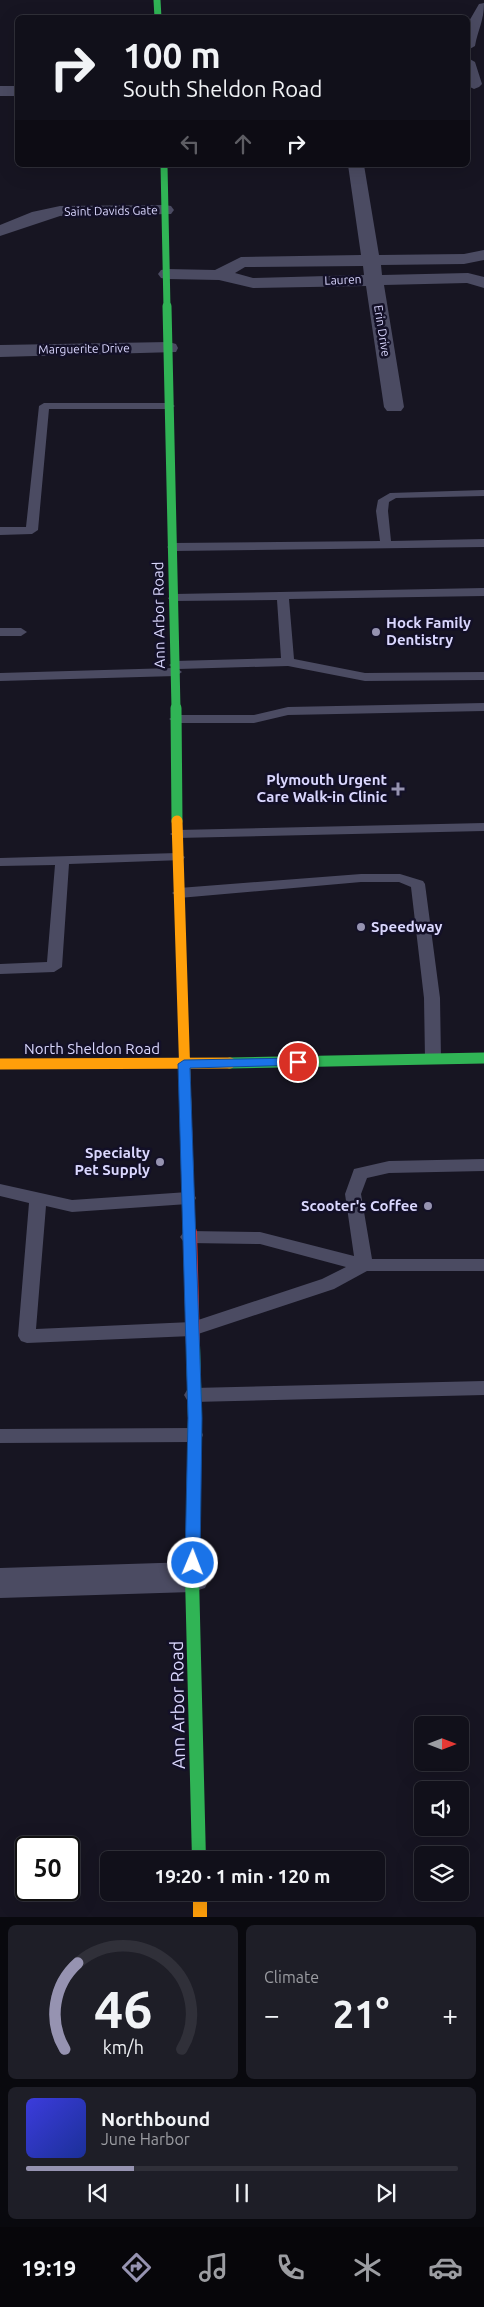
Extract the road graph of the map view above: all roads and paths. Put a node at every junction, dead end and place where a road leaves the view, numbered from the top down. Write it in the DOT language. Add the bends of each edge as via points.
graph roads {
  1 [pos="158,0"];
  2 [pos="484,7"];
  3 [pos="158,15"];
  4 [pos="470,35"];
  5 [pos="470,68"];
  6 [pos="475,84"];
  7 [pos="0,91"];
  8 [pos="15,91"];
  9 [pos="164,167"];
  10 [pos="356,167"];
  11 [pos="165,210"];
  12 [pos="0,231"];
  13 [pos="484,255"];
  14 [pos="464,259"];
  15 [pos="371,260"];
  16 [pos="166,274"];
  17 [pos="220,275"];
  18 [pos="374,279"];
  19 [pos="476,280"];
  20 [pos="169,348"];
  21 [pos="0,351"];
  22 [pos="170,406"];
  23 [pos="394,407"];
  24 [pos="484,494"];
  25 [pos="0,531"];
  26 [pos="484,543"];
  27 [pos="386,544"];
  28 [pos="173,547"];
  29 [pos="484,592"];
  30 [pos="283,596"];
  31 [pos="174,598"];
  32 [pos="0,632"];
  33 [pos="22,632"];
  34 [pos="288,662"];
  35 [pos="175,668"];
  36 [pos="484,676"];
  37 [pos="0,678"];
  38 [pos="484,707"];
  39 [pos="176,719"];
  40 [pos="484,827"];
  41 [pos="177,834"];
  42 [pos="178,857"];
  43 [pos="62,861"];
  44 [pos="0,862"];
  45 [pos="179,893"];
  46 [pos="0,969"];
  47 [pos="484,1058"];
  48 [pos="433,1059"];
  49 [pos="0,1064"];
  50 [pos="184,1064"];
  51 [pos="484,1165"];
  52 [pos="0,1190"];
  53 [pos="38,1198"];
  54 [pos="188,1198"];
  55 [pos="189,1237"];
  56 [pos="364,1265"];
  57 [pos="484,1265"];
  58 [pos="192,1329"];
  59 [pos="484,1388"];
  60 [pos="194,1395"];
  61 [pos="194,1435"];
  62 [pos="0,1436"];
  63 [pos="193,1563"];
  64 [pos="0,1583"];
  65 [pos="199,1851"];
  66 [pos="200,1901"];
  67 [pos="200,1917"];
  1 -- 3 [label="main road"];
  2 -- 4 [label="street"];
  5 -- 6 [label="street"];
  7 -- 8 [label="street"];
  9 -- 11 [label="main road, Ann Arbor Road"];
  10 -- 15 [label="street, Erin Drive"];
  11 -- 12 [label="street, Saint Davids Gate" via="60,212 38,216"];
  11 -- 16 [label="main road, Ann Arbor Road"];
  13 -- 14 [label="street, Lauren"];
  14 -- 15 [label="street, Lauren"];
  14 -- 19 [label="street, Lauren"];
  15 -- 17 [label="street, Lauren" via="241,262"];
  15 -- 18 [label="street, Erin Drive"];
  16 -- 17 [label="street, Lauren"];
  16 -- 20 [label="main road, Ann Arbor Road"];
  17 -- 18 [label="street, Lauren" via="253,283"];
  18 -- 19 [label="street, Lauren"];
  18 -- 23 [label="street, Erin Drive"];
  20 -- 21 [label="street, Marguerite Drive"];
  20 -- 22 [label="main road, Ann Arbor Road"];
  22 -- 25 [label="lane" via="44,406 32,530"];
  22 -- 28 [label="main road, Ann Arbor Road"];
  24 -- 27 [label="lane" via="394,495 384,500"];
  26 -- 27 [label="lane"];
  27 -- 28 [label="lane"];
  28 -- 31 [label="main road, Ann Arbor Road"];
  29 -- 30 [label="lane"];
  30 -- 31 [label="lane"];
  30 -- 34 [label="lane"];
  31 -- 35 [label="main road, Ann Arbor Road"];
  32 -- 33 [label="lane"];
  34 -- 35 [label="lane"];
  34 -- 36 [label="lane" via="365,677"];
  35 -- 37 [label="lane"];
  35 -- 39 [label="main road, Ann Arbor Road"];
  38 -- 39 [label="lane" via="288,712 254,719"];
  39 -- 41 [label="main road, Ann Arbor Road"];
  40 -- 41 [label="lane"];
  41 -- 42 [label="main road, Ann Arbor Road"];
  42 -- 43 [label="lane"];
  42 -- 45 [label="main road, Ann Arbor Road"];
  43 -- 44 [label="lane"];
  43 -- 46 [label="lane" via="54,967"];
  45 -- 48 [label="lane" via="361,878 400,878 418,884 432,998"];
  45 -- 50 [label="main road, Ann Arbor Road"];
  47 -- 48 [label="main road, North Sheldon Road"];
  48 -- 50 [label="main road, North Sheldon Road"];
  49 -- 50 [label="main road, North Sheldon Road"];
  50 -- 54 [label="main road, Ann Arbor Road"];
  51 -- 56 [label="lane" via="389,1167 360,1173 353,1194"];
  52 -- 53 [label="lane"];
  53 -- 54 [label="lane" via="72,1206"];
  53 -- 58 [label="lane" via="27,1336"];
  54 -- 55 [label="main road, Ann Arbor Road"];
  55 -- 56 [label="lane" via="260,1238"];
  55 -- 58 [label="main road, Ann Arbor Road"];
  56 -- 57 [label="lane"];
  56 -- 58 [label="lane" via="328,1284"];
  58 -- 60 [label="main road, Ann Arbor Road"];
  59 -- 60 [label="lane"];
  60 -- 61 [label="main road, Ann Arbor Road"];
  61 -- 62 [label="lane"];
  61 -- 63 [label="main road, Ann Arbor Road"];
  63 -- 64 [label="street"];
  63 -- 65 [label="main road, Ann Arbor Road"];
  66 -- 67 [label="main road"];
}
